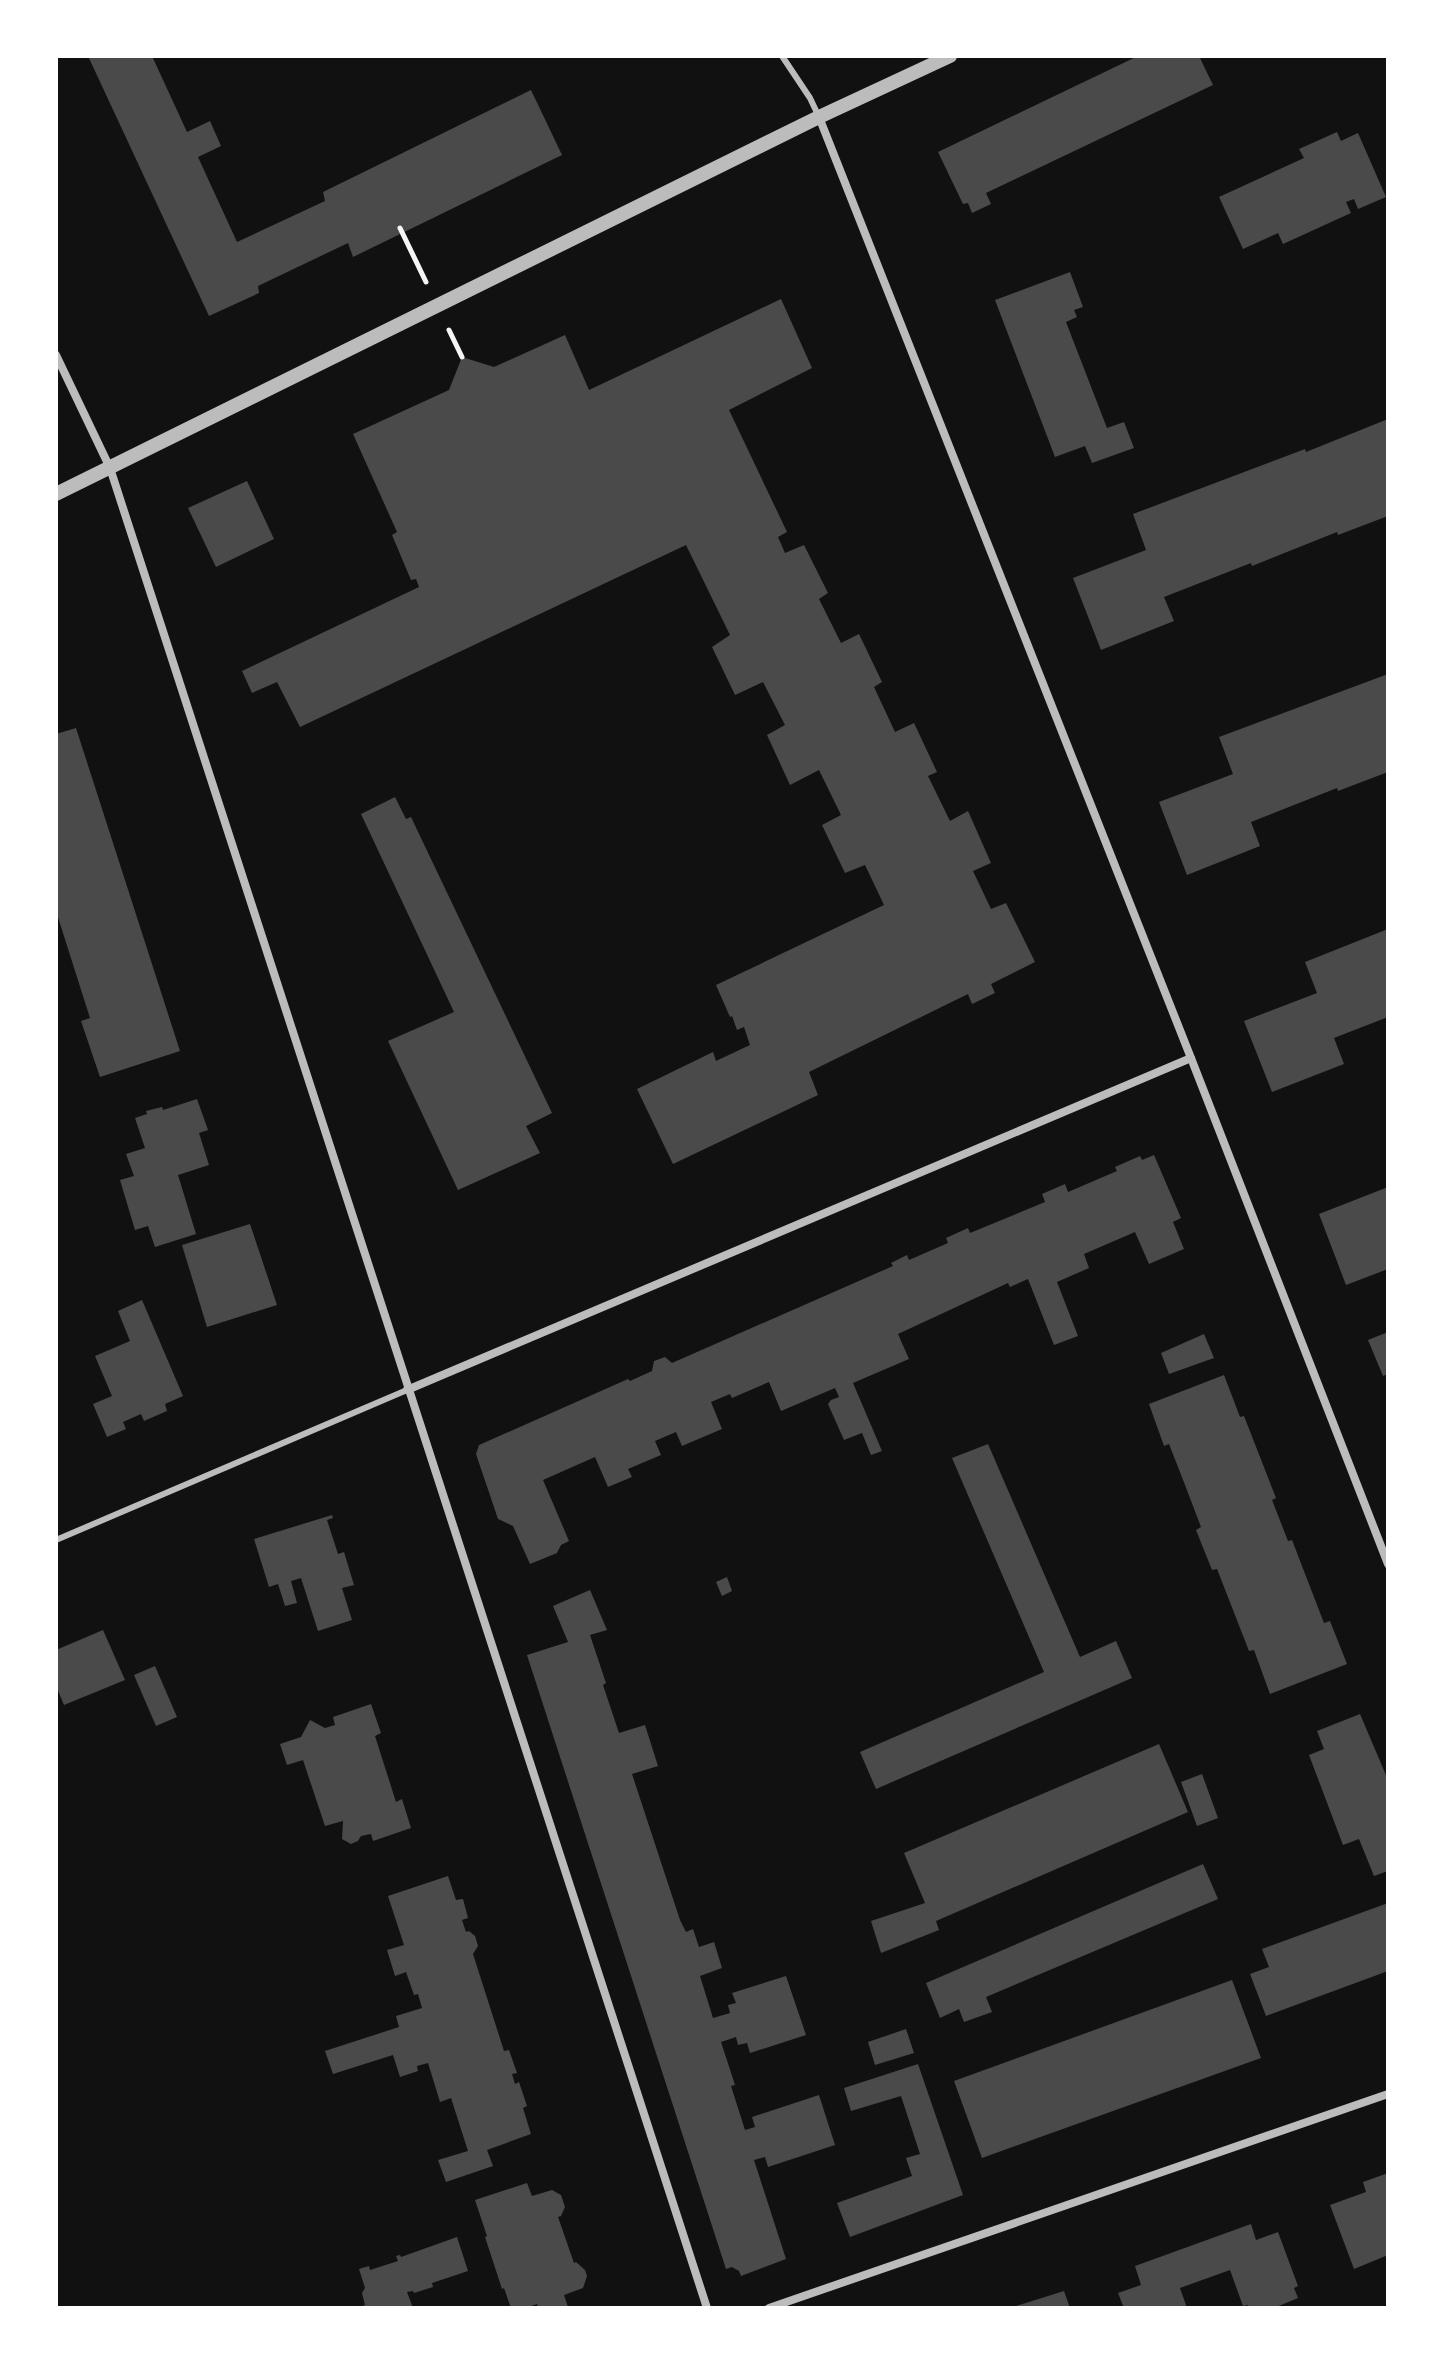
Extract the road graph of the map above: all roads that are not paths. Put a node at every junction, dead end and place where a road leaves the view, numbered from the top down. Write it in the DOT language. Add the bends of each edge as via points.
graph roads {
  1 [pos="782,56"];
  2 [pos="950,56"];
  3 [pos="819,117"];
  4 [pos="56,355"];
  5 [pos="110,468"];
  6 [pos="56,494"];
  7 [pos="1191,1058"];
  8 [pos="407,1390"];
  9 [pos="56,1540"];
  10 [pos="1388,1564"];
  11 [pos="1388,2094"];
  12 [pos="707,2308"];
  13 [pos="769,2308"];
  1 -- 3 [label="lane"];
  2 -- 3 [label="street"];
  3 -- 5 [label="street"];
  3 -- 7 [label="street"];
  4 -- 5 [label="street"];
  5 -- 6 [label="street"];
  5 -- 8 [label="street"];
  7 -- 8 [label="street"];
  7 -- 10 [label="street"];
  8 -- 9 [label="lane"];
  8 -- 12 [label="street"];
  11 -- 13 [label="street"];
}
